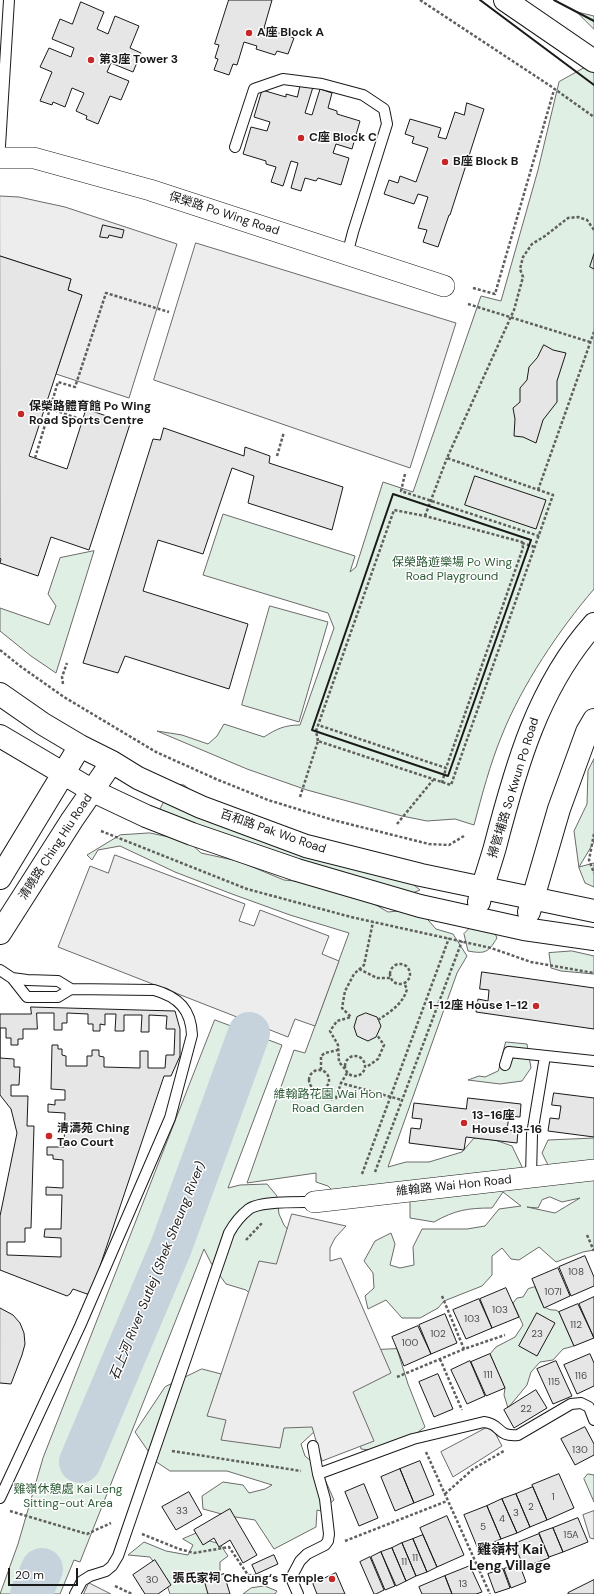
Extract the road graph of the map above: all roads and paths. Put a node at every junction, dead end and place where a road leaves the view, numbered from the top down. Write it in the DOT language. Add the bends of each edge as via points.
graph roads {
  1 [pos="9,0"];
  2 [pos="420,0"];
  3 [pos="505,0"];
  4 [pos="594,61"];
  5 [pos="554,90"];
  6 [pos="594,117"];
  7 [pos="0,146"];
  8 [pos="235,147"];
  9 [pos="0,158"];
  10 [pos="594,230"];
  11 [pos="347,255"];
  12 [pos="444,286"];
  13 [pos="473,288"];
  14 [pos="468,304"];
  15 [pos="169,312"];
  16 [pos="511,317"];
  17 [pos="594,332"];
  18 [pos="590,342"];
  19 [pos="45,407"];
  20 [pos="83,420"];
  21 [pos="284,432"];
  22 [pos="276,456"];
  23 [pos="35,458"];
  24 [pos="447,458"];
  25 [pos="405,474"];
  26 [pos="538,490"];
  27 [pos="431,500"];
  28 [pos="425,516"];
  29 [pos="539,536"];
  30 [pos="522,542"];
  31 [pos="535,547"];
  32 [pos="594,624"];
  33 [pos="0,650"];
  34 [pos="67,663"];
  35 [pos="63,684"];
  36 [pos="0,694"];
  37 [pos="594,720"];
  38 [pos="318,725"];
  39 [pos="0,736"];
  40 [pos="318,742"];
  41 [pos="80,746"];
  42 [pos="112,762"];
  43 [pos="446,768"];
  44 [pos="64,774"];
  45 [pos="433,780"];
  46 [pos="442,782"];
  47 [pos="93,791"];
  48 [pos="300,797"];
  49 [pos="397,824"];
  50 [pos="101,831"];
  51 [pos="594,834"];
  52 [pos="464,836"];
  53 [pos="594,873"];
  54 [pos="0,878"];
  55 [pos="482,889"];
  56 [pos="532,899"];
  57 [pos="594,910"];
  58 [pos="475,919"];
  59 [pos="373,922"];
  60 [pos="524,928"];
  61 [pos="0,932"];
  62 [pos="448,938"];
  63 [pos="594,939"];
  64 [pos="462,941"];
  65 [pos="359,969"];
  66 [pos="0,970"];
  67 [pos="594,973"];
  68 [pos="12,978"];
  69 [pos="390,978"];
  70 [pos="404,983"];
  71 [pos="71,989"];
  72 [pos="378,1020"];
  73 [pos="377,1035"];
  74 [pos="338,1050"];
  75 [pos="545,1056"];
  76 [pos="594,1061"];
  77 [pos="505,1065"];
  78 [pos="368,1066"];
  79 [pos="345,1069"];
  80 [pos="321,1070"];
  81 [pos="347,1073"];
  82 [pos="341,1083"];
  83 [pos="321,1090"];
  84 [pos="391,1097"];
  85 [pos="402,1100"];
  86 [pos="594,1170"];
  87 [pos="373,1177"];
  88 [pos="531,1177"];
  89 [pos="361,1178"];
  90 [pos="314,1202"];
  91 [pos="266,1219"];
  92 [pos="587,1235"];
  93 [pos="243,1245"];
  94 [pos="594,1251"];
  95 [pos="442,1296"];
  96 [pos="505,1335"];
  97 [pos="464,1349"];
  98 [pos="440,1359"];
  99 [pos="397,1377"];
  100 [pos="465,1417"];
  101 [pos="594,1420"];
  102 [pos="420,1437"];
  103 [pos="313,1446"];
  104 [pos="168,1450"];
  105 [pos="318,1474"];
  106 [pos="0,1498"];
  107 [pos="447,1501"];
  108 [pos="7,1510"];
  109 [pos="143,1526"];
  110 [pos="127,1528"];
  111 [pos="339,1544"];
  112 [pos="291,1578"];
  113 [pos="75,1594"];
  114 [pos="298,1594"];
  115 [pos="490,1594"];
  1 -- 7 [label="lane"];
  2 -- 5 [label="path"];
  3 -- 4 [label="main road"];
  5 -- 6 [label="path"];
  5 -- 13 [label="path" via="495,294"];
  8 -- 11 [label="lane" via="254,89 283,79 322,84 362,95 384,109 387,124"];
  9 -- 11 [label="street, 保榮路 Po Wing Road" via="34,158 150,190"];
  10 -- 16 [label="path" via="587,220 578,217 568,218 532,244 523,257 520,269 523,277"];
  11 -- 12 [label="street, 保榮路 Po Wing Road"];
  14 -- 16 [label="path"];
  15 -- 23 [label="path" via="106,293 75,387 58,382"];
  16 -- 18 [label="path"];
  16 -- 24 [label="path"];
  17 -- 18 [label="path"];
  18 -- 26 [label="path"];
  19 -- 20 [label="path, bridge"];
  21 -- 22 [label="path"];
  24 -- 26 [label="path"];
  24 -- 27 [label="path"];
  25 -- 27 [label="path" via="401,490"];
  26 -- 29 [label="path" via="553,495"];
  27 -- 28 [label="path"];
  27 -- 29 [label="path"];
  28 -- 30 [label="path"];
  28 -- 38 [label="path" via="394,510"];
  29 -- 31 [label="path"];
  30 -- 31 [label="path"];
  30 -- 43 [label="path" via="523,548"];
  31 -- 46 [label="path" via="451,785"];
  32 -- 55 [label="main road, 掃管埔路 So Kwun Po Road" via="559,669 531,728"];
  33 -- 52 [label="path" via="71,701 156,752 223,782 268,800 333,820 429,844 448,845"];
  34 -- 35 [label="path" via="62,677"];
  36 -- 41 [label="main road, 百和路 Pak Wo Road"];
  37 -- 56 [label="main road" via="587,732 559,809"];
  38 -- 40 [label="path"];
  38 -- 43 [label="path"];
  39 -- 44 [label="main road"];
  40 -- 45 [label="path"];
  40 -- 48 [label="path"];
  41 -- 42 [label="main road, 百和路 Pak Wo Road"];
  41 -- 44 [label="main road"];
  42 -- 47 [label="main road, 清曉路 Ching Hiu Road"];
  42 -- 55 [label="main road, 百和路 Pak Wo Road" via="138,778 201,807 306,846"];
  43 -- 46 [label="path"];
  44 -- 47 [label="main road"];
  44 -- 54 [label="main road"];
  45 -- 46 [label="path"];
  45 -- 49 [label="path"];
  47 -- 58 [label="main road" via="192,834 297,870 420,906"];
  47 -- 61 [label="main road, 清曉路 Ching Hiu Road"];
  50 -- 59 [label="path" via="247,889"];
  51 -- 53 [label="path" via="589,860"];
  55 -- 56 [label="main road, 百和路 Pak Wo Road"];
  55 -- 58 [label="main road, 掃管埔路 So Kwun Po Road"];
  56 -- 57 [label="main road, 百和路 Pak Wo Road"];
  56 -- 60 [label="main road"];
  58 -- 60 [label="main road"];
  59 -- 62 [label="path"];
  59 -- 65 [label="path" via="364,964"];
  60 -- 63 [label="main road"];
  62 -- 64 [label="path"];
  62 -- 84 [label="path"];
  64 -- 67 [label="path" via="531,962"];
  64 -- 85 [label="path"];
  65 -- 69 [label="path" via="377,978"];
  65 -- 74 [label="path" via="345,991 342,1008 351,1017 337,1021 330,1031"];
  66 -- 68 [label="lane"];
  68 -- 71 [label="lane" via="58,981"];
  68 -- 71 [label="lane" via="27,997 58,997"];
  69 -- 70 [label="path" via="397,984"];
  69 -- 70 [label="path" via="393,967 398,964 405,965 410,975"];
  70 -- 72 [label="path" via="407,989 405,997"];
  71 -- 106 [label="lane" via="154,990 165,993 174,998 188,1014 192,1024 192,1035 170,1118 77,1333"];
  73 -- 78 [label="path" via="384,1045 378,1059"];
  74 -- 79 [label="path" via="340,1062"];
  74 -- 80 [label="path" via="321,1056"];
  75 -- 76 [label="lane"];
  75 -- 77 [label="lane" via="509,1052"];
  75 -- 88 [label="lane" via="532,1134"];
  79 -- 81 [label="path"];
  79 -- 81 [label="path" via="346,1062 351,1057 358,1056 364,1060 366,1067 363,1074 354,1077"];
  80 -- 83 [label="path" via="327,1074 329,1080 327,1086"];
  80 -- 83 [label="path" via="312,1073 310,1085"];
  81 -- 82 [label="path"];
  82 -- 83 [label="path" via="336,1098 330,1100 324,1097"];
  82 -- 84 [label="path"];
  84 -- 85 [label="path"];
  84 -- 89 [label="path"];
  85 -- 87 [label="path"];
  86 -- 88 [label="street, 維翰路 Wai Hon Road"];
  88 -- 90 [label="street, 維翰路 Wai Hon Road"];
  90 -- 110 [label="lane" via="250,1208 238,1219 229,1233"];
  91 -- 93 [label="path"];
  92 -- 94 [label="path"];
  95 -- 97 [label="path"];
  96 -- 97 [label="path"];
  97 -- 98 [label="path"];
  98 -- 99 [label="path"];
  98 -- 100 [label="path"];
  101 -- 102 [label="lane" via="589,1407 581,1403 571,1404 518,1435 502,1433 495,1425 484,1422"];
  102 -- 105 [label="lane"];
  102 -- 107 [label="path"];
  103 -- 105 [label="lane"];
  104 -- 105 [label="path"];
  105 -- 112 [label="lane" via="326,1499 328,1541 307,1554"];
  107 -- 111 [label="path"];
  107 -- 115 [label="path"];
  108 -- 110 [label="path" via="86,1534 111,1523"];
  109 -- 112 [label="path" via="140,1534 194,1553 229,1547 248,1575"];
  110 -- 113 [label="lane" via="112,1566 82,1581"];
  112 -- 114 [label="lane"];
}
